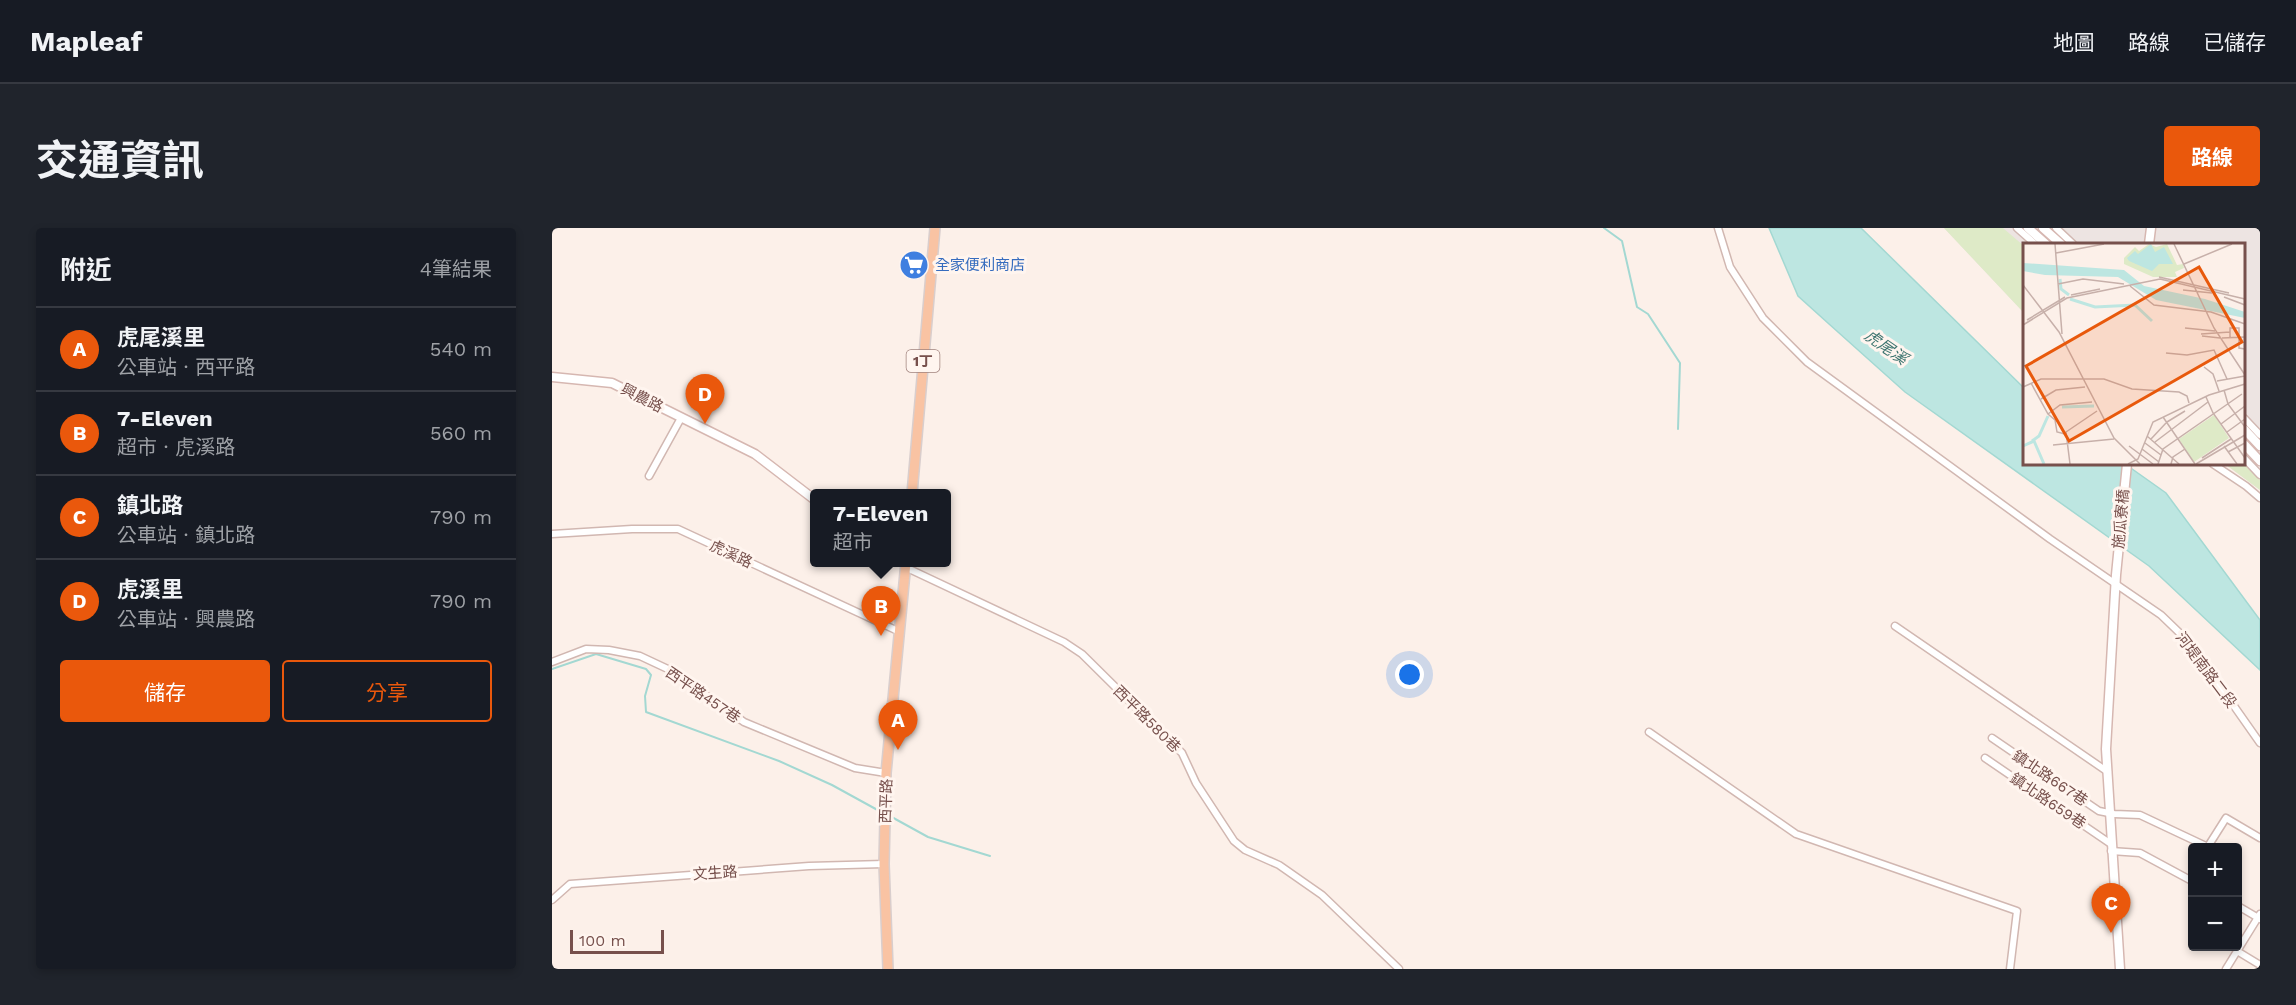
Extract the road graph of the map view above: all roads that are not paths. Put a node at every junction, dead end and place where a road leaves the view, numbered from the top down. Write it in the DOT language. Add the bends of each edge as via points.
graph roads {
  1 [pos="935,228"];
  2 [pos="1718,228"];
  3 [pos="2016,228"];
  4 [pos="2028,228"];
  5 [pos="2043,228"];
  6 [pos="2056,228"];
  7 [pos="2151,228"];
  8 [pos="2034,243"];
  9 [pos="2045,243"];
  10 [pos="2060,243"];
  11 [pos="2072,243"];
  12 [pos="2149,243"];
  13 [pos="552,377"];
  14 [pos="681,418"];
  15 [pos="2245,419"];
  16 [pos="2245,430"];
  17 [pos="2260,435"];
  18 [pos="2245,445"];
  19 [pos="2260,446"];
  20 [pos="2245,459"];
  21 [pos="2260,461"];
  22 [pos="2127,465"];
  23 [pos="2214,465"];
  24 [pos="2260,475"];
  25 [pos="649,476"];
  26 [pos="912,489"];
  27 [pos="810,496"];
  28 [pos="2260,498"];
  29 [pos="552,534"];
  30 [pos="904,567"];
  31 [pos="910,567"];
  32 [pos="2116,579"];
  33 [pos="1895,626"];
  34 [pos="900,632"];
  35 [pos="552,662"];
  36 [pos="1649,732"];
  37 [pos="1992,738"];
  38 [pos="2260,742"];
  39 [pos="1985,758"];
  40 [pos="2108,772"];
  41 [pos="886,773"];
  42 [pos="2109,814"];
  43 [pos="2260,838"];
  44 [pos="2199,843"];
  45 [pos="2210,843"];
  46 [pos="2111,848"];
  47 [pos="884,864"];
  48 [pos="2188,876"];
  49 [pos="552,900"];
  50 [pos="2242,908"];
  51 [pos="2259,917"];
  52 [pos="2242,943"];
  53 [pos="2237,951"];
  54 [pos="2260,965"];
  55 [pos="888,969"];
  56 [pos="1399,969"];
  57 [pos="2010,969"];
  58 [pos="2120,969"];
  59 [pos="2226,969"];
  1 -- 26 [label="main road, 1丁"];
  2 -- 32 [label="street, 河堤南路二段" via="1730,267 1763,318 1807,362 2050,539"];
  3 -- 8 [label="street"];
  4 -- 9 [label="main road"];
  5 -- 10 [label="main road"];
  6 -- 11 [label="street"];
  7 -- 12 [label="main road"];
  13 -- 14 [label="main road, 興農路" via="612,383"];
  14 -- 25 [label="street"];
  14 -- 27 [label="main road, 興農路" via="755,454"];
  15 -- 17 [label="street"];
  16 -- 19 [label="main road"];
  18 -- 21 [label="main road"];
  20 -- 24 [label="street"];
  22 -- 32 [label="main road, 施瓜寮橋"];
  23 -- 28 [label="street"];
  29 -- 34 [label="street, 虎溪路" via="632,528 678,530"];
  30 -- 34 [label="main road, 西平路"];
  31 -- 56 [label="street, 西平路580巷" via="1082,654 1182,753 1196,783 1234,841 1279,865 1322,895"];
  32 -- 38 [label="street, 河堤南路二段" via="2189,642"];
  32 -- 40 [label="main road, 施瓜寮橋"];
  33 -- 40 [label="street"];
  34 -- 41 [label="main road, 西平路"];
  35 -- 41 [label="street, 西平路457巷" via="586,649 640,656 672,671 744,722 855,768"];
  36 -- 57 [label="street" via="1796,834 2017,911"];
  37 -- 42 [label="street, 鎮北路667巷" via="2099,812"];
  39 -- 46 [label="street, 鎮北路659巷"];
  40 -- 42 [label="main road, 施瓜寮橋"];
  41 -- 47 [label="main road, 西平路"];
  42 -- 44 [label="street" via="2140,815"];
  42 -- 46 [label="main road, 施瓜寮橋"];
  43 -- 45 [label="street" via="2226,818"];
  46 -- 48 [label="street" via="2140,853"];
  46 -- 58 [label="main road, 施瓜寮橋"];
  47 -- 49 [label="street, 文生路" via="570,884"];
  47 -- 55 [label="main road, 西平路"];
  50 -- 51 [label="street"];
  51 -- 52 [label="street"];
  53 -- 54 [label="street"];
  53 -- 59 [label="street"];
}
